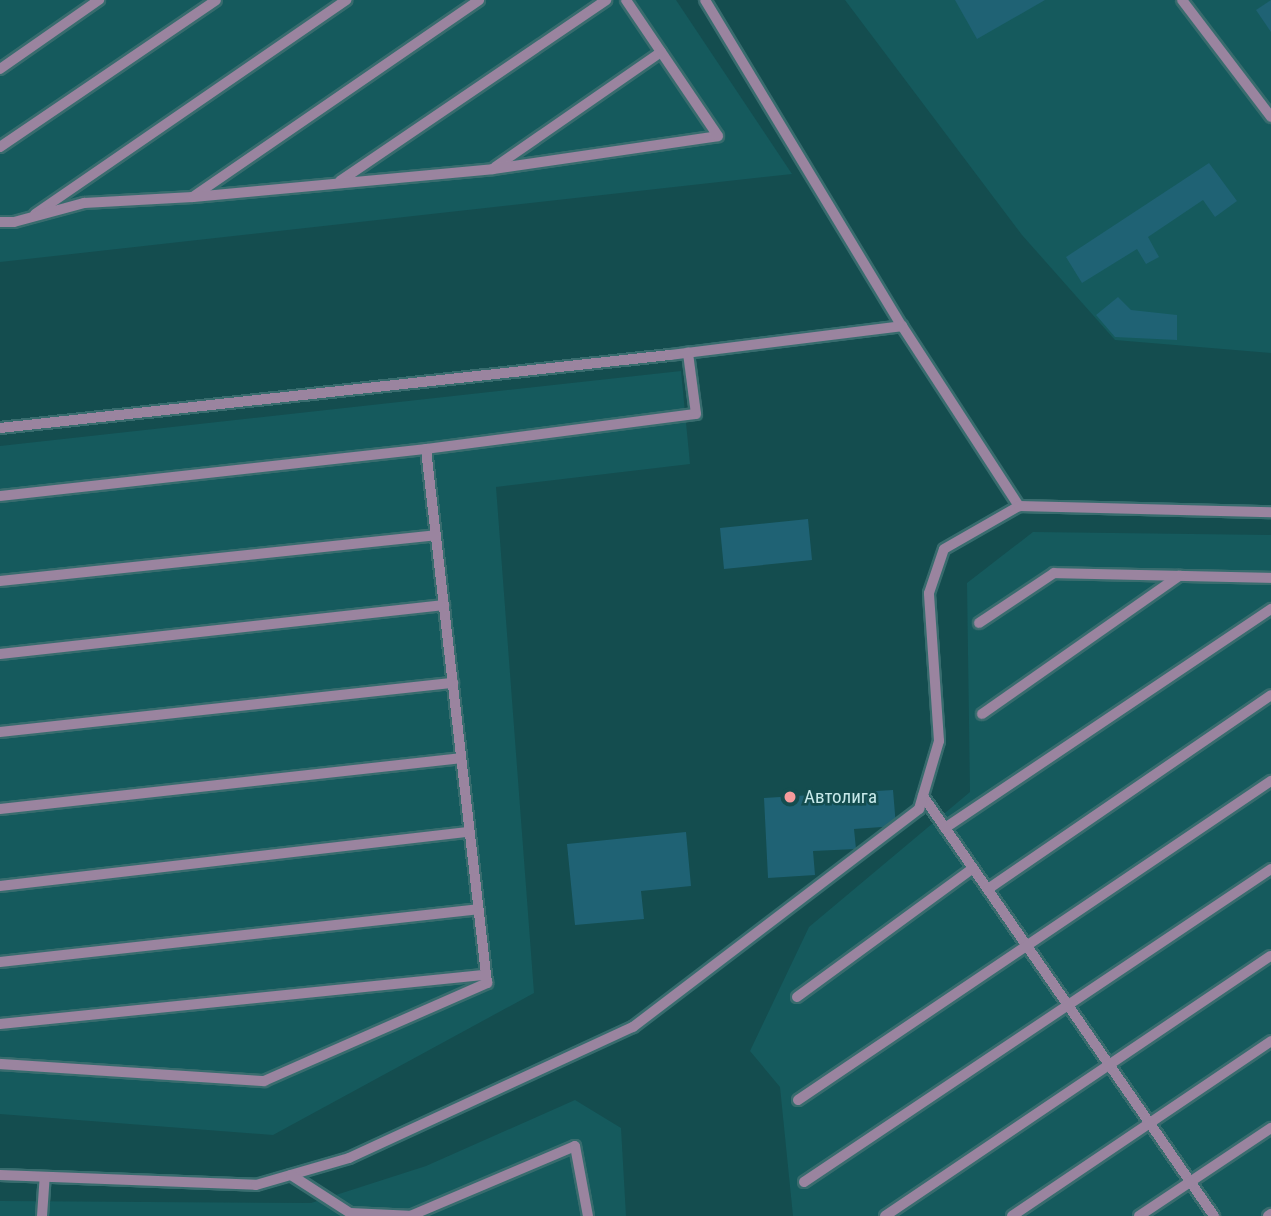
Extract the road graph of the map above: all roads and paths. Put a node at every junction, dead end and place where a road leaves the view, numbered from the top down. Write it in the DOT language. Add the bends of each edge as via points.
graph roads {
  1 [pos="99,0"];
  2 [pos="216,0"];
  3 [pos="346,0"];
  4 [pos="479,0"];
  5 [pos="606,0"];
  6 [pos="626,0"];
  7 [pos="705,0"];
  8 [pos="1182,0"];
  9 [pos="662,52"];
  10 [pos="0,69"];
  11 [pos="1271,117"];
  12 [pos="0,147"];
  13 [pos="493,169"];
  14 [pos="340,181"];
  15 [pos="193,197"];
  16 [pos="29,218"];
  17 [pos="0,222"];
  18 [pos="902,326"];
  19 [pos="688,353"];
  20 [pos="0,428"];
  21 [pos="426,449"];
  22 [pos="0,496"];
  23 [pos="1018,506"];
  24 [pos="1271,512"];
  25 [pos="436,535"];
  26 [pos="1179,576"];
  27 [pos="1271,578"];
  28 [pos="0,581"];
  29 [pos="444,605"];
  30 [pos="1271,609"];
  31 [pos="979,623"];
  32 [pos="0,654"];
  33 [pos="453,683"];
  34 [pos="1271,695"];
  35 [pos="982,714"];
  36 [pos="0,732"];
  37 [pos="460,758"];
  38 [pos="1271,781"];
  39 [pos="923,796"];
  40 [pos="0,808"];
  41 [pos="945,828"];
  42 [pos="468,832"];
  43 [pos="973,868"];
  44 [pos="1271,869"];
  45 [pos="0,886"];
  46 [pos="988,889"];
  47 [pos="478,909"];
  48 [pos="1027,945"];
  49 [pos="1271,956"];
  50 [pos="0,962"];
  51 [pos="486,975"];
  52 [pos="797,998"];
  53 [pos="1068,1005"];
  54 [pos="0,1024"];
  55 [pos="1271,1041"];
  56 [pos="0,1064"];
  57 [pos="1109,1065"];
  58 [pos="797,1100"];
  59 [pos="1150,1123"];
  60 [pos="1271,1128"];
  61 [pos="291,1174"];
  62 [pos="0,1175"];
  63 [pos="45,1177"];
  64 [pos="804,1182"];
  65 [pos="1190,1182"];
  66 [pos="42,1216"];
  67 [pos="410,1216"];
  68 [pos="418,1216"];
  69 [pos="588,1216"];
  70 [pos="884,1216"];
  71 [pos="1012,1216"];
  72 [pos="1139,1216"];
  73 [pos="1214,1216"];
  1 -- 10 [label="lane"];
  2 -- 12 [label="lane"];
  3 -- 16 [label="lane"];
  4 -- 15 [label="lane"];
  5 -- 14 [label="lane"];
  6 -- 9 [label="lane"];
  7 -- 18 [label="lane"];
  8 -- 11 [label="lane"];
  9 -- 13 [label="lane"];
  9 -- 13 [label="lane" via="718,136"];
  13 -- 14 [label="lane"];
  14 -- 15 [label="lane"];
  15 -- 16 [label="lane" via="84,203"];
  16 -- 17 [label="lane"];
  18 -- 19 [label="lane"];
  18 -- 23 [label="lane"];
  19 -- 20 [label="lane"];
  19 -- 21 [label="lane" via="696,414"];
  21 -- 22 [label="lane"];
  21 -- 25 [label="lane"];
  23 -- 24 [label="lane"];
  23 -- 39 [label="lane" via="944,549 929,593 939,741"];
  25 -- 28 [label="lane"];
  25 -- 29 [label="lane"];
  26 -- 27 [label="lane"];
  26 -- 31 [label="lane" via="1054,573"];
  26 -- 35 [label="lane"];
  29 -- 32 [label="lane"];
  29 -- 33 [label="lane"];
  30 -- 41 [label="lane"];
  33 -- 36 [label="lane"];
  33 -- 37 [label="lane"];
  34 -- 46 [label="lane"];
  37 -- 40 [label="lane"];
  37 -- 42 [label="lane"];
  38 -- 48 [label="lane"];
  39 -- 41 [label="lane"];
  39 -- 61 [label="lane" via="919,809 901,826 633,1027 349,1158"];
  41 -- 43 [label="lane"];
  42 -- 45 [label="lane"];
  42 -- 47 [label="lane"];
  43 -- 46 [label="lane"];
  43 -- 52 [label="lane"];
  44 -- 53 [label="lane"];
  46 -- 48 [label="lane"];
  47 -- 50 [label="lane"];
  47 -- 51 [label="lane"];
  48 -- 53 [label="lane"];
  48 -- 58 [label="lane"];
  49 -- 57 [label="lane"];
  51 -- 54 [label="lane"];
  51 -- 56 [label="lane" via="487,983 264,1081"];
  53 -- 57 [label="lane"];
  53 -- 64 [label="lane"];
  55 -- 59 [label="lane"];
  57 -- 59 [label="lane"];
  57 -- 70 [label="lane"];
  59 -- 65 [label="lane"];
  59 -- 71 [label="lane"];
  60 -- 65 [label="lane"];
  61 -- 63 [label="lane" via="256,1185"];
  61 -- 67 [label="lane" via="350,1213"];
  62 -- 63 [label="lane"];
  63 -- 66 [label="lane"];
  65 -- 72 [label="lane"];
  65 -- 73 [label="lane"];
  67 -- 68 [label="lane"];
  67 -- 69 [label="lane" via="575,1146"];
}
